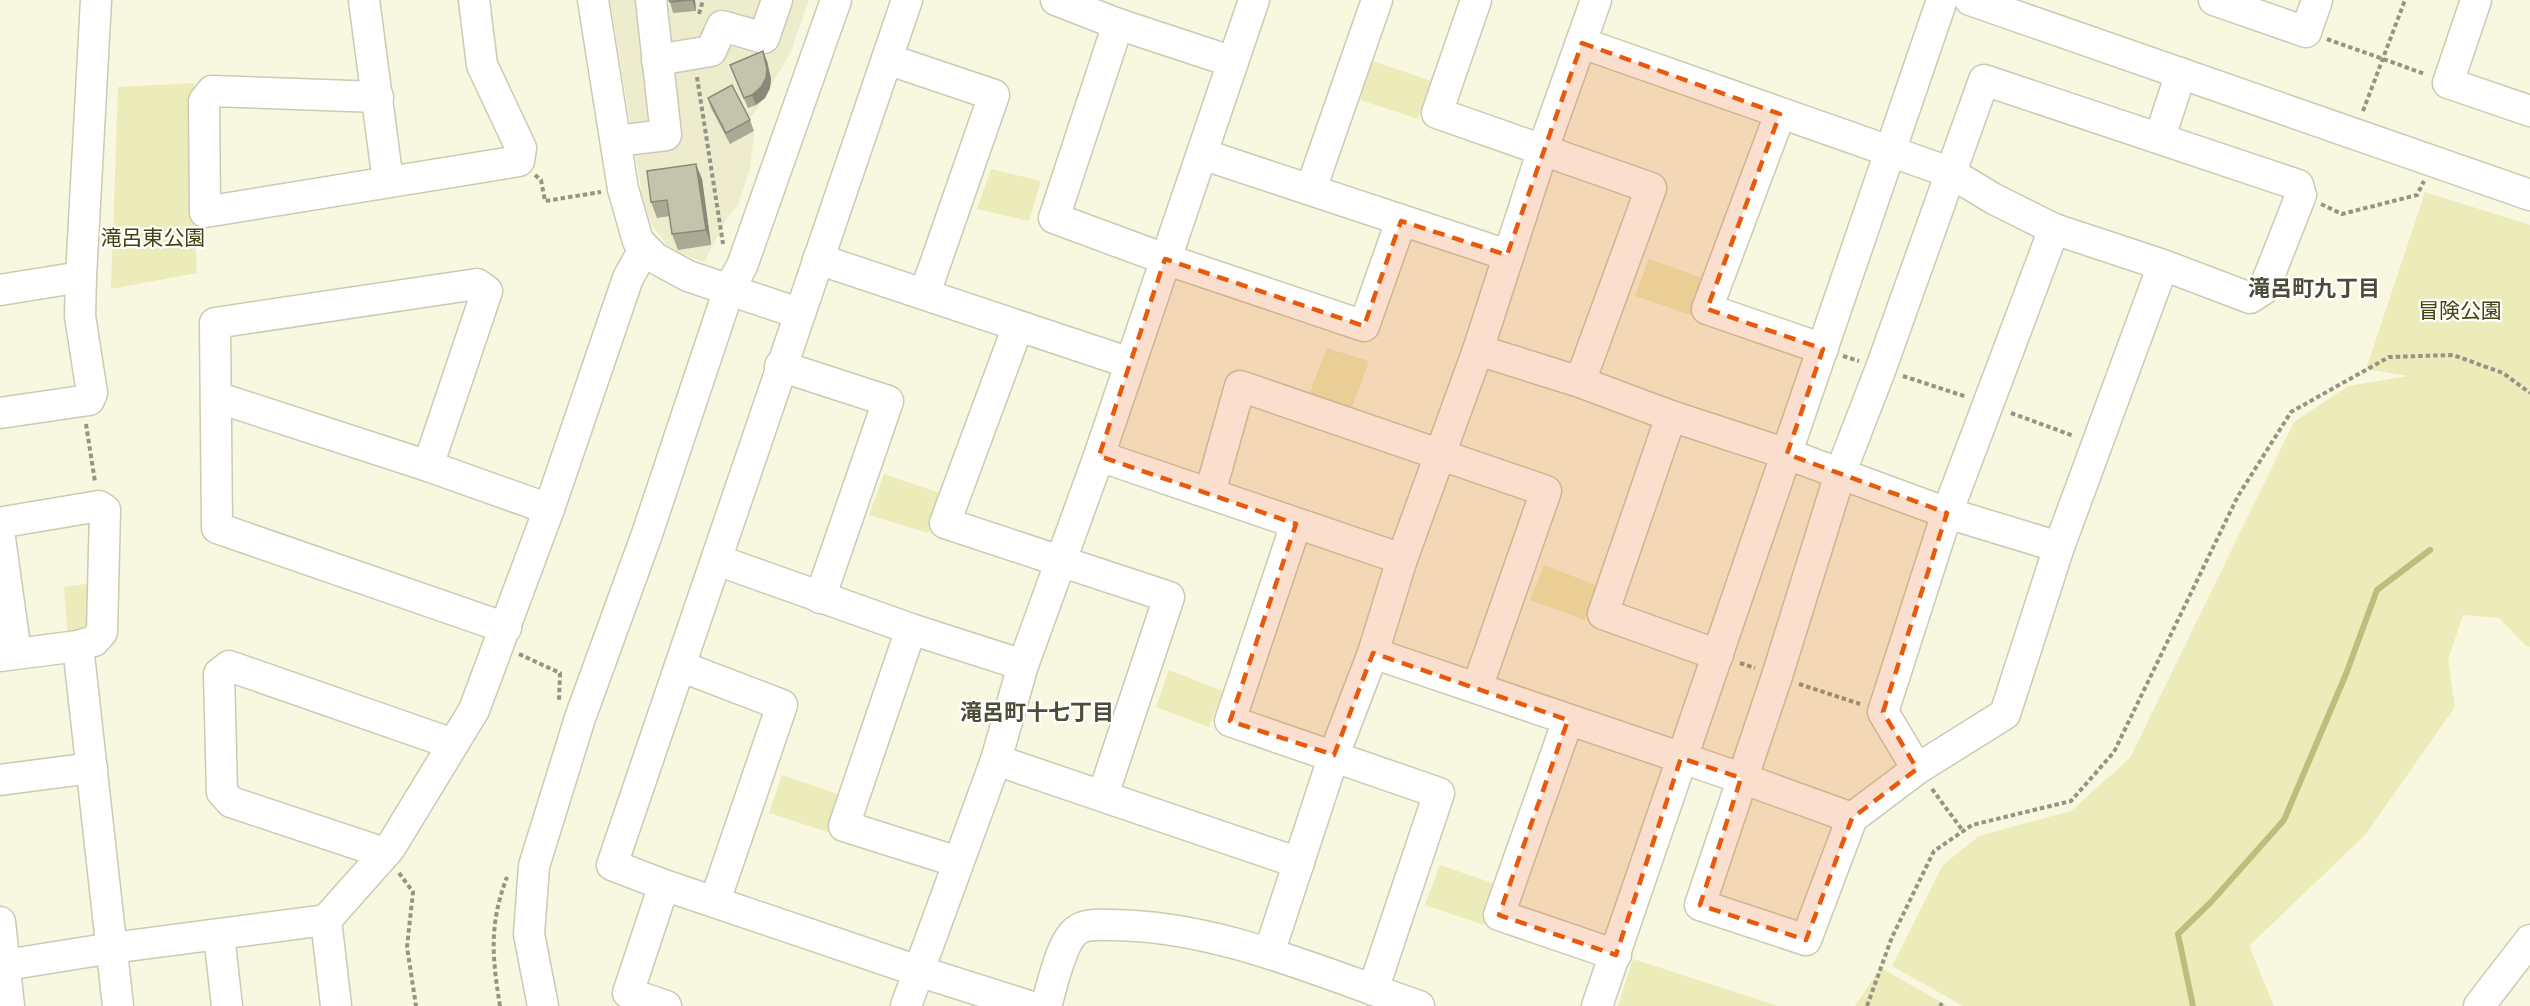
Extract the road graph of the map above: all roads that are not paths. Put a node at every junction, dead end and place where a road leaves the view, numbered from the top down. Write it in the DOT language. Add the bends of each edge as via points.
graph roads {
  1 [pos="96,0"];
  2 [pos="364,0"];
  3 [pos="474,0"];
  4 [pos="593,0"];
  5 [pos="651,0"];
  6 [pos="777,0"];
  7 [pos="836,0"];
  8 [pos="907,0"];
  9 [pos="1056,0"];
  10 [pos="1254,0"];
  11 [pos="1377,0"];
  12 [pos="1476,0"];
  13 [pos="1596,0"];
  14 [pos="1942,0"];
  15 [pos="1970,0"];
  16 [pos="2214,0"];
  17 [pos="2317,0"];
  18 [pos="2476,0"];
  19 [pos="726,13"];
  20 [pos="1118,24"];
  21 [pos="1582,43"];
  22 [pos="887,59"];
  23 [pos="657,60"];
  24 [pos="1233,62"];
  25 [pos="2181,73"];
  26 [pos="378,97"];
  27 [pos="2530,111"];
  28 [pos="1780,114"];
  29 [pos="2160,137"];
  30 [pos="617,141"];
  31 [pos="1543,149"];
  32 [pos="1892,151"];
  33 [pos="1202,154"];
  34 [pos="1949,172"];
  35 [pos="388,182"];
  36 [pos="1311,189"];
  37 [pos="2530,195"];
  38 [pos="1401,221"];
  39 [pos="2054,229"];
  40 [pos="644,249"];
  41 [pos="1507,255"];
  42 [pos="819,259"];
  43 [pos="1165,259"];
  44 [pos="2163,265"];
  45 [pos="81,277"];
  46 [pos="735,278"];
  47 [pos="0,290"];
  48 [pos="925,293"];
  49 [pos="798,313"];
  50 [pos="1018,326"];
  51 [pos="1823,349"];
  52 [pos="1478,350"];
  53 [pos="1130,363"];
  54 [pos="780,366"];
  55 [pos="1580,382"];
  56 [pos="216,397"];
  57 [pos="0,413"];
  58 [pos="1671,416"];
  59 [pos="1439,454"];
  60 [pos="1787,454"];
  61 [pos="1099,456"];
  62 [pos="428,466"];
  63 [pos="1840,474"];
  64 [pos="1210,493"];
  65 [pos="549,509"];
  66 [pos="1947,513"];
  67 [pos="1296,524"];
  68 [pos="0,528"];
  69 [pos="0,538"];
  70 [pos="2059,547"];
  71 [pos="1402,559"];
  72 [pos="717,560"];
  73 [pos="1060,561"];
  74 [pos="820,598"];
  75 [pos="911,629"];
  76 [pos="503,637"];
  77 [pos="78,646"];
  78 [pos="1373,653"];
  79 [pos="8,654"];
  80 [pos="1718,655"];
  81 [pos="1023,664"];
  82 [pos="680,666"];
  83 [pos="1477,688"];
  84 [pos="1568,720"];
  85 [pos="453,744"];
  86 [pos="1334,755"];
  87 [pos="1681,758"];
  88 [pos="996,760"];
  89 [pos="92,768"];
  90 [pos="1917,769"];
  91 [pos="1741,778"];
  92 [pos="0,780"];
  93 [pos="1103,795"];
  94 [pos="1852,818"];
  95 [pos="384,853"];
  96 [pos="958,862"];
  97 [pos="1299,864"];
  98 [pos="664,885"];
  99 [pos="715,901"];
  100 [pos="326,920"];
  101 [pos="0,922"];
  102 [pos="219,935"];
  103 [pos="2530,940"];
  104 [pos="112,948"];
  105 [pos="1269,953"];
  106 [pos="1616,955"];
  107 [pos="3,966"];
  108 [pos="918,971"];
  109 [pos="1373,990"];
  110 [pos="9,1006"];
  111 [pos="118,1006"];
  112 [pos="227,1006"];
  113 [pos="336,1006"];
  114 [pos="543,1006"];
  115 [pos="666,1006"];
  116 [pos="906,1006"];
  117 [pos="1029,1006"];
  118 [pos="1046,1006"];
  119 [pos="1419,1006"];
  120 [pos="1597,1006"];
  121 [pos="2479,1006"];
  1 -- 45 [label="street"];
  2 -- 26 [label="street"];
  3 -- 35 [label="street" via="482,65 521,148 519,161"];
  4 -- 30 [label="street"];
  5 -- 23 [label="street"];
  6 -- 19 [label="street" via="764,38"];
  7 -- 46 [label="street"];
  8 -- 22 [label="street"];
  9 -- 20 [label="street"];
  10 -- 24 [label="street"];
  11 -- 36 [label="street"];
  12 -- 31 [label="street" via="1437,113"];
  13 -- 21 [label="street"];
  14 -- 32 [label="street"];
  15 -- 25 [label="street"];
  16 -- 17 [label="street" via="2306,32"];
  18 -- 27 [label="street" via="2448,83"];
  19 -- 23 [label="street" via="711,51"];
  20 -- 24 [label="street"];
  20 -- 43 [label="street" via="1054,218"];
  21 -- 28 [label="street"];
  21 -- 31 [label="street"];
  22 -- 42 [label="street"];
  22 -- 48 [label="street" via="994,95"];
  23 -- 30 [label="street" via="666,135"];
  24 -- 33 [label="street"];
  25 -- 29 [label="street"];
  25 -- 37 [label="street"];
  26 -- 35 [label="street"];
  26 -- 35 [label="street" via="212,91 204,101 206,212"];
  28 -- 32 [label="street"];
  28 -- 51 [label="street" via="1707,309"];
  29 -- 34 [label="street" via="1984,80"];
  29 -- 44 [label="street" via="2298,184 2301,195 2264,289 2250,298"];
  30 -- 40 [label="street" via="623,189 634,232"];
  31 -- 41 [label="street"];
  31 -- 55 [label="street" via="1651,188"];
  32 -- 34 [label="street"];
  32 -- 51 [label="street"];
  33 -- 36 [label="street"];
  33 -- 43 [label="street"];
  34 -- 39 [label="street" via="1994,200"];
  34 -- 63 [label="street"];
  36 -- 38 [label="street"];
  38 -- 41 [label="street"];
  38 -- 43 [label="street" via="1364,326"];
  39 -- 44 [label="street"];
  39 -- 66 [label="street"];
  40 -- 46 [label="street" via="677,271"];
  40 -- 65 [label="street" via="628,278"];
  41 -- 52 [label="street"];
  42 -- 48 [label="street"];
  42 -- 49 [label="street"];
  43 -- 53 [label="street"];
  44 -- 70 [label="street"];
  45 -- 47 [label="street"];
  45 -- 57 [label="street" via="80,316 92,393 89,400"];
  46 -- 49 [label="street"];
  46 -- 114 [label="street" via="580,718 534,866 529,934"];
  48 -- 50 [label="street"];
  49 -- 54 [label="street"];
  50 -- 53 [label="street"];
  50 -- 73 [label="street" via="945,523"];
  51 -- 60 [label="street"];
  52 -- 55 [label="street"];
  52 -- 59 [label="street"];
  53 -- 61 [label="street"];
  54 -- 72 [label="street"];
  54 -- 74 [label="street" via="888,401"];
  55 -- 58 [label="street"];
  56 -- 62 [label="street"];
  56 -- 62 [label="street" via="215,323 477,284 488,291"];
  56 -- 76 [label="street" via="217,528"];
  58 -- 60 [label="street"];
  58 -- 80 [label="street" via="1603,614"];
  59 -- 64 [label="street" via="1240,386"];
  59 -- 71 [label="street"];
  59 -- 83 [label="street" via="1546,491"];
  60 -- 63 [label="street"];
  60 -- 80 [label="street"];
  61 -- 64 [label="street"];
  61 -- 73 [label="street"];
  62 -- 65 [label="street"];
  63 -- 66 [label="street"];
  63 -- 91 [label="street"];
  64 -- 67 [label="street"];
  65 -- 76 [label="street"];
  66 -- 70 [label="street"];
  66 -- 90 [label="street" via="1883,712"];
  67 -- 71 [label="street"];
  67 -- 86 [label="street" via="1230,721"];
  68 -- 77 [label="street" via="4,522 99,506 105,510 102,632 94,641"];
  69 -- 79 [label="street"];
  70 -- 90 [label="street" via="2005,714"];
  71 -- 78 [label="street"];
  72 -- 74 [label="street"];
  72 -- 82 [label="street"];
  73 -- 81 [label="street"];
  73 -- 93 [label="street" via="1169,597"];
  74 -- 75 [label="street"];
  75 -- 81 [label="street"];
  75 -- 96 [label="street" via="844,826"];
  76 -- 85 [label="street" via="474,710"];
  77 -- 79 [label="street"];
  77 -- 89 [label="street"];
  78 -- 83 [label="street"];
  78 -- 86 [label="street"];
  80 -- 87 [label="street"];
  81 -- 88 [label="street"];
  82 -- 98 [label="street" via="612,865"];
  82 -- 99 [label="street" via="782,705"];
  83 -- 84 [label="street"];
  84 -- 87 [label="street"];
  84 -- 106 [label="street" via="1499,915"];
  85 -- 95 [label="street"];
  85 -- 95 [label="street" via="229,666 219,674 222,792 231,802"];
  86 -- 97 [label="street"];
  86 -- 109 [label="street" via="1439,793"];
  87 -- 91 [label="street"];
  87 -- 106 [label="street"];
  88 -- 93 [label="street"];
  88 -- 96 [label="street"];
  89 -- 92 [label="street"];
  89 -- 104 [label="street"];
  90 -- 94 [label="street"];
  91 -- 94 [label="street"];
  91 -- 94 [label="street" via="1700,905 1806,940"];
  93 -- 97 [label="street"];
  95 -- 100 [label="street"];
  96 -- 108 [label="street"];
  97 -- 105 [label="street"];
  98 -- 99 [label="street"];
  98 -- 115 [label="street" via="627,993"];
  99 -- 108 [label="street"];
  100 -- 102 [label="street"];
  100 -- 113 [label="street"];
  101 -- 107 [label="street"];
  102 -- 104 [label="street"];
  102 -- 112 [label="street"];
  103 -- 121 [label="street"];
  104 -- 107 [label="street"];
  104 -- 111 [label="street"];
  105 -- 109 [label="street"];
  105 -- 118 [label="street" via="1181,930 1093,925 1077,930 1067,941"];
  106 -- 120 [label="street"];
  107 -- 110 [label="street"];
  108 -- 116 [label="street"];
  108 -- 117 [label="street"];
  109 -- 119 [label="street"];
}
